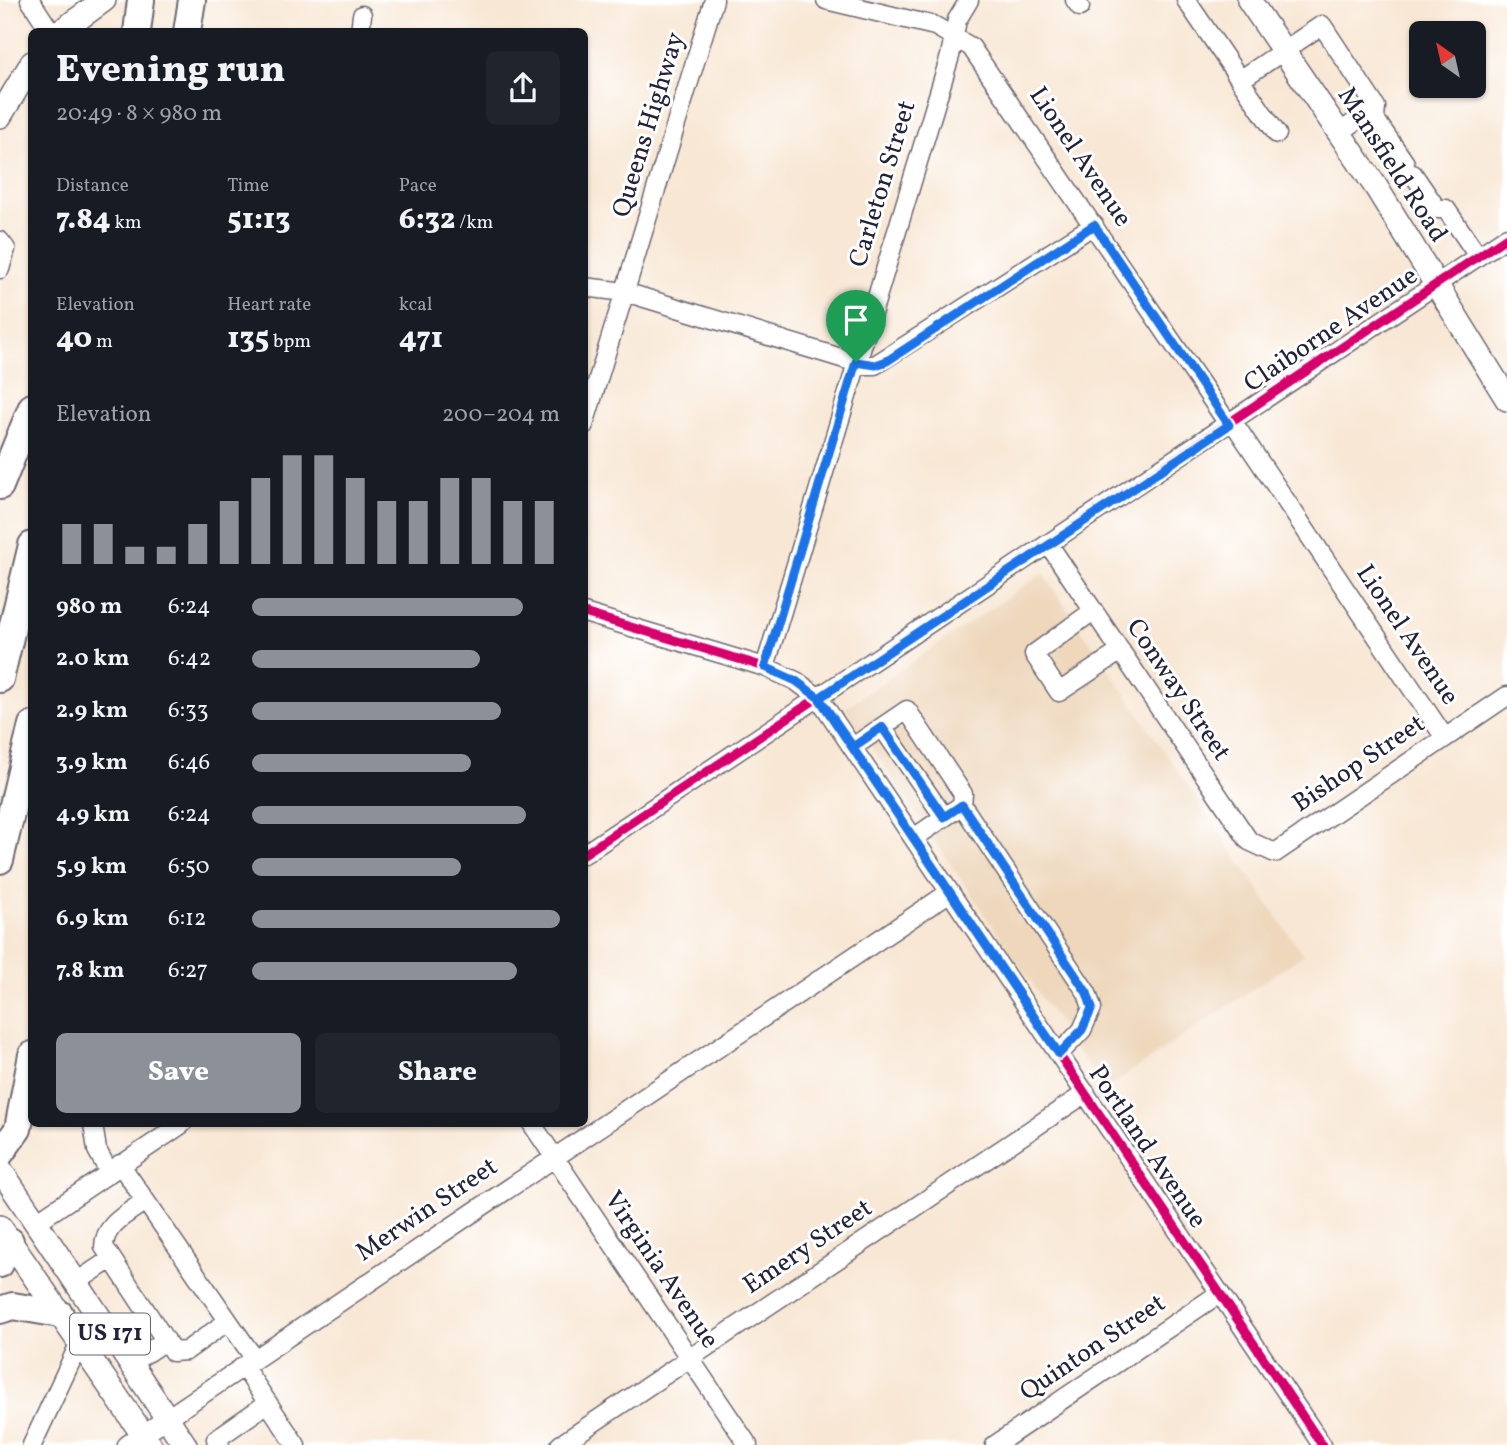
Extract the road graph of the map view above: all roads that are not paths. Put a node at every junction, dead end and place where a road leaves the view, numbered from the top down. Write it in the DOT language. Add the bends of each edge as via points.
graph roads {
  1 [pos="30,0"];
  2 [pos="104,0"];
  3 [pos="141,0"];
  4 [pos="192,0"];
  5 [pos="714,0"];
  6 [pos="826,0"];
  7 [pos="969,0"];
  8 [pos="1186,0"];
  9 [pos="1249,0"];
  10 [pos="48,28"];
  11 [pos="66,28"];
  12 [pos="138,28"];
  13 [pos="188,28"];
  14 [pos="955,35"];
  15 [pos="1283,51"];
  16 [pos="28,69"];
  17 [pos="1240,80"];
  18 [pos="3,103"];
  19 [pos="1376,107"];
  20 [pos="1339,133"];
  21 [pos="1277,134"];
  22 [pos="1094,225"];
  23 [pos="1507,237"];
  24 [pos="0,241"];
  25 [pos="1478,256"];
  26 [pos="0,269"];
  27 [pos="1437,284"];
  28 [pos="588,287"];
  29 [pos="625,292"];
  30 [pos="856,362"];
  31 [pos="1507,399"];
  32 [pos="588,412"];
  33 [pos="28,417"];
  34 [pos="1231,424"];
  35 [pos="0,486"];
  36 [pos="1049,545"];
  37 [pos="28,562"];
  38 [pos="1093,611"];
  39 [pos="588,614"];
  40 [pos="1121,651"];
  41 [pos="765,667"];
  42 [pos="0,679"];
  43 [pos="1507,695"];
  44 [pos="819,698"];
  45 [pos="882,727"];
  46 [pos="1445,738"];
  47 [pos="28,742"];
  48 [pos="853,747"];
  49 [pos="962,805"];
  50 [pos="944,817"];
  51 [pos="914,838"];
  52 [pos="588,852"];
  53 [pos="1275,853"];
  54 [pos="0,860"];
  55 [pos="950,892"];
  56 [pos="1059,1054"];
  57 [pos="28,1076"];
  58 [pos="1086,1093"];
  59 [pos="93,1127"];
  60 [pos="177,1127"];
  61 [pos="533,1127"];
  62 [pos="0,1154"];
  63 [pos="554,1157"];
  64 [pos="115,1168"];
  65 [pos="0,1169"];
  66 [pos="145,1200"];
  67 [pos="35,1223"];
  68 [pos="3,1244"];
  69 [pos="111,1259"];
  70 [pos="75,1283"];
  71 [pos="1220,1293"];
  72 [pos="0,1310"];
  73 [pos="61,1314"];
  74 [pos="228,1321"];
  75 [pos="166,1340"];
  76 [pos="80,1342"];
  77 [pos="689,1358"];
  78 [pos="249,1362"];
  79 [pos="130,1364"];
  80 [pos="268,1403"];
  81 [pos="167,1418"];
  82 [pos="140,1441"];
  83 [pos="32,1445"];
  84 [pos="185,1445"];
  85 [pos="220,1445"];
  86 [pos="296,1445"];
  87 [pos="560,1445"];
  88 [pos="748,1445"];
  89 [pos="995,1445"];
  90 [pos="1322,1445"];
  1 -- 10 [label="street"];
  2 -- 11 [label="main road"];
  3 -- 12 [label="highway"];
  4 -- 13 [label="highway"];
  5 -- 29 [label="street, Queens Highway"];
  6 -- 14 [label="street, Lionel Avenue"];
  7 -- 14 [label="street, Carleton Street" via="960,13"];
  8 -- 17 [label="street"];
  9 -- 15 [label="main road, Mansfield Road"];
  14 -- 22 [label="street, Lionel Avenue" via="983,60"];
  14 -- 30 [label="street, Carleton Street"];
  15 -- 17 [label="street"];
  15 -- 19 [label="street" via="1322,25"];
  15 -- 20 [label="main road, Mansfield Road"];
  16 -- 18 [label="main road"];
  17 -- 21 [label="street"];
  19 -- 20 [label="street"];
  19 -- 25 [label="street" via="1375,119 1437,209 1446,209"];
  20 -- 27 [label="main road, Mansfield Road"];
  22 -- 30 [label="street" via="887,361 876,365"];
  22 -- 34 [label="street, Lionel Avenue"];
  23 -- 25 [label="street, Claiborne Avenue"];
  24 -- 26 [label="street" via="6,249"];
  25 -- 27 [label="street, Claiborne Avenue"];
  27 -- 31 [label="main road, Mansfield Road"];
  27 -- 34 [label="street, Claiborne Avenue"];
  28 -- 29 [label="street"];
  29 -- 30 [label="street"];
  29 -- 32 [label="street, Queens Highway"];
  30 -- 41 [label="street, Carleton Street"];
  33 -- 35 [label="highway"];
  34 -- 36 [label="street, Claiborne Avenue"];
  34 -- 46 [label="street, Lionel Avenue"];
  36 -- 38 [label="street, Conway Street"];
  36 -- 44 [label="street, Claiborne Avenue"];
  37 -- 42 [label="highway"];
  38 -- 40 [label="street, Conway Street"];
  38 -- 40 [label="street" via="1034,654 1059,692"];
  39 -- 41 [label="street, Portland Avenue"];
  40 -- 53 [label="street, Conway Street" via="1249,841"];
  41 -- 44 [label="street, Portland Avenue"];
  43 -- 46 [label="street, Bishop Street"];
  44 -- 48 [label="street, Portland Avenue"];
  44 -- 52 [label="street, Claiborne Avenue"];
  45 -- 48 [label="street"];
  45 -- 49 [label="street" via="907,710 963,794"];
  45 -- 50 [label="street"];
  46 -- 53 [label="street, Bishop Street"];
  47 -- 54 [label="highway"];
  48 -- 51 [label="street, Portland Avenue"];
  49 -- 50 [label="street"];
  49 -- 56 [label="street" via="1087,993 1092,1008 1082,1030"];
  50 -- 51 [label="street"];
  51 -- 55 [label="street, Portland Avenue"];
  55 -- 56 [label="street, Portland Avenue"];
  55 -- 63 [label="street, Merwin Street"];
  56 -- 58 [label="street, Portland Avenue"];
  57 -- 62 [label="highway" via="18,1129"];
  58 -- 71 [label="street, Portland Avenue"];
  58 -- 77 [label="street, Emery Street"];
  59 -- 64 [label="street" via="97,1150"];
  60 -- 64 [label="street"];
  61 -- 63 [label="street, Virginia Avenue"];
  63 -- 77 [label="street, Virginia Avenue"];
  63 -- 78 [label="street, Merwin Street"];
  64 -- 66 [label="street"];
  64 -- 67 [label="street"];
  65 -- 67 [label="main road, US 171"];
  66 -- 69 [label="street" via="106,1235 104,1247"];
  66 -- 74 [label="street"];
  67 -- 68 [label="main road"];
  67 -- 70 [label="main road, US 171"];
  68 -- 73 [label="main road, US 171"];
  69 -- 70 [label="street"];
  69 -- 75 [label="street"];
  70 -- 79 [label="main road, US 171"];
  71 -- 89 [label="street, Quinton Street"];
  71 -- 90 [label="street, Portland Avenue"];
  72 -- 73 [label="highway" via="13,1306"];
  73 -- 76 [label="main road, US 171"];
  74 -- 75 [label="street" via="186,1351 173,1352"];
  74 -- 78 [label="street"];
  75 -- 79 [label="street"];
  76 -- 82 [label="main road, US 171"];
  76 -- 83 [label="street"];
  77 -- 87 [label="street, Emery Street"];
  77 -- 88 [label="street, Virginia Avenue"];
  78 -- 80 [label="street"];
  78 -- 81 [label="street, Merwin Street"];
  79 -- 81 [label="main road, US 171"];
  80 -- 85 [label="street" via="216,1439"];
  80 -- 86 [label="street"];
  81 -- 82 [label="street, Merwin Street"];
  81 -- 84 [label="main road, US 171"];
}
